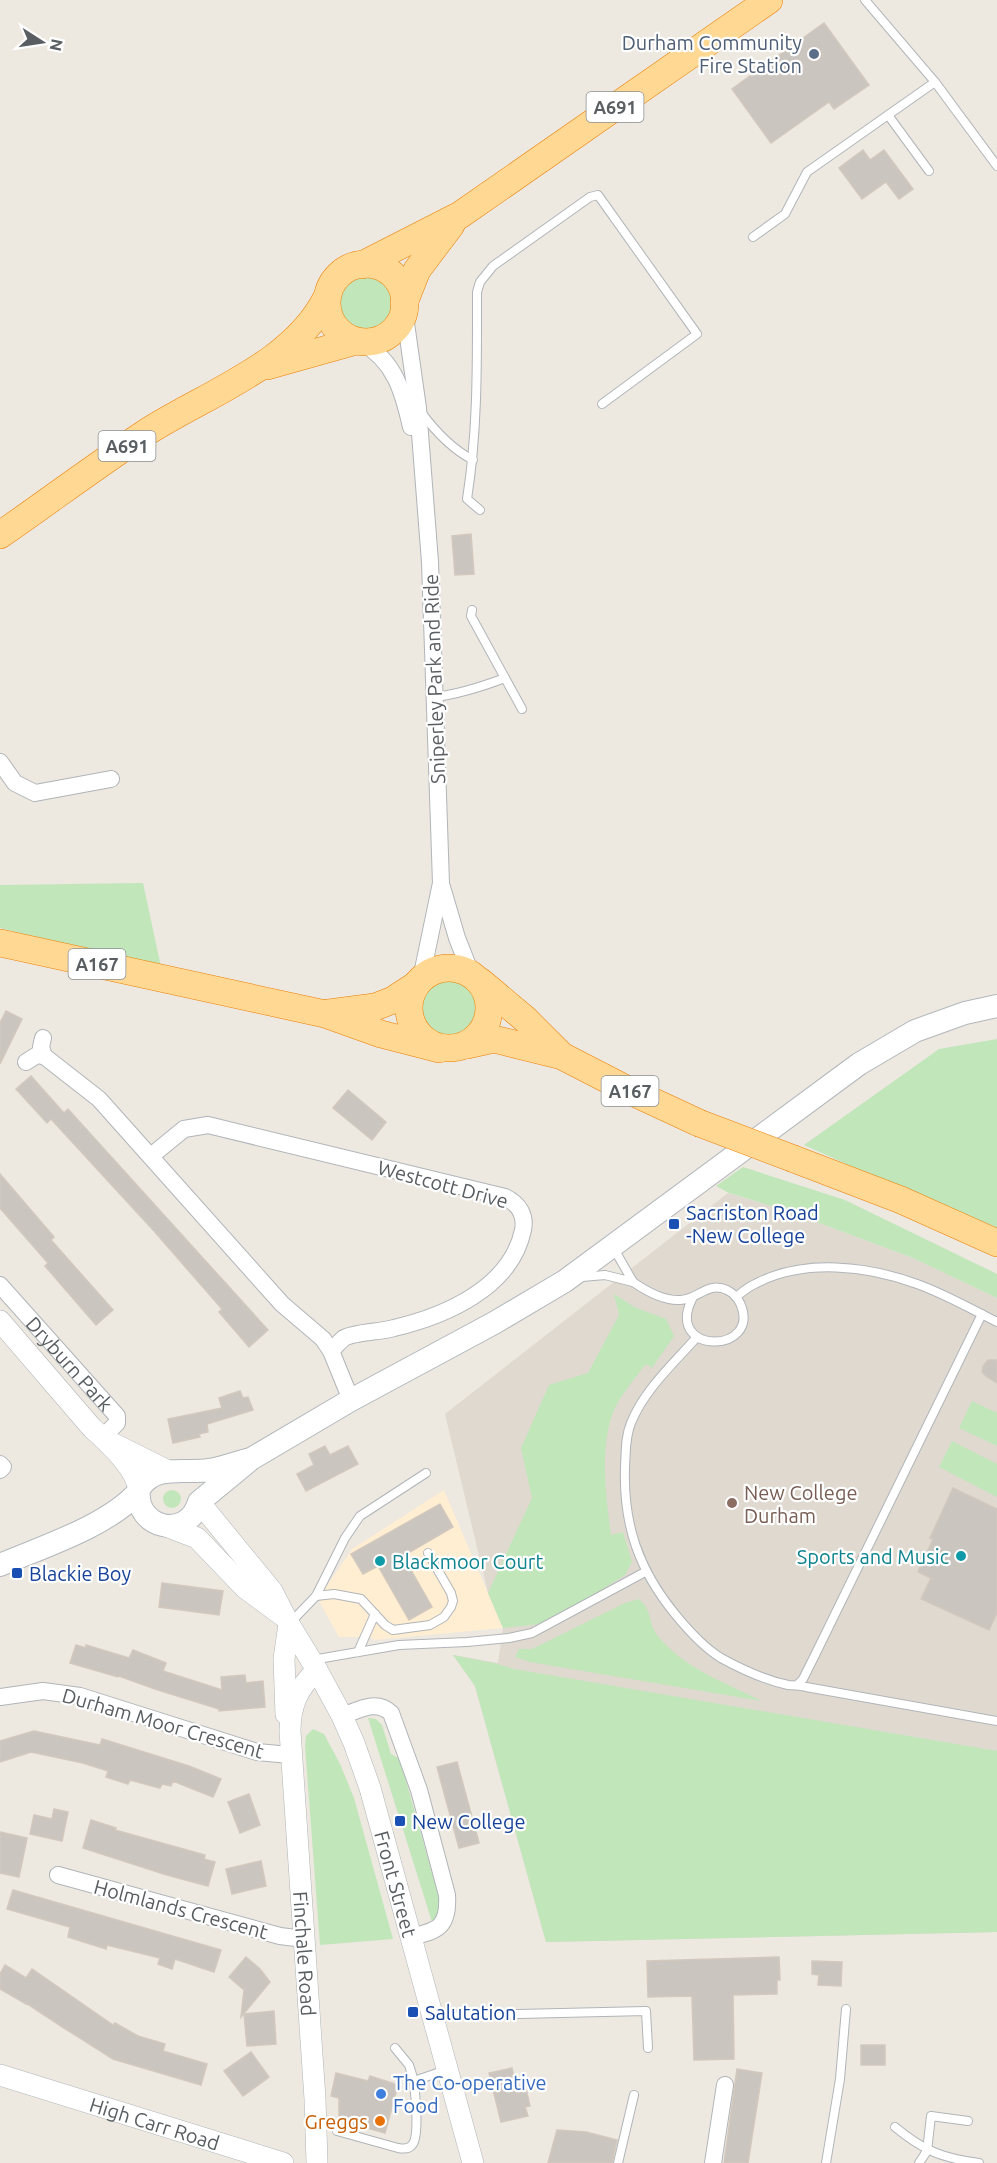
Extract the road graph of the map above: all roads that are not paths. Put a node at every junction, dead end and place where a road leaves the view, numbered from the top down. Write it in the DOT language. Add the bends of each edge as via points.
graph roads {
  1 [pos="769,0"];
  2 [pos="865,0"];
  3 [pos="935,82"];
  4 [pos="888,115"];
  5 [pos="997,166"];
  6 [pos="929,171"];
  7 [pos="460,215"];
  8 [pos="753,237"];
  9 [pos="362,265"];
  10 [pos="327,297"];
  11 [pos="404,306"];
  12 [pos="358,342"];
  13 [pos="260,368"];
  14 [pos="602,404"];
  15 [pos="418,408"];
  16 [pos="473,460"];
  17 [pos="422,475"];
  18 [pos="480,510"];
  19 [pos="0,535"];
  20 [pos="471,610"];
  21 [pos="505,678"];
  22 [pos="435,697"];
  23 [pos="522,709"];
  24 [pos="0,762"];
  25 [pos="111,779"];
  26 [pos="441,883"];
  27 [pos="0,943"];
  28 [pos="475,977"];
  29 [pos="419,982"];
  30 [pos="997,1006"];
  31 [pos="325,1014"];
  32 [pos="44,1038"];
  33 [pos="467,1045"];
  34 [pos="439,1049"];
  35 [pos="44,1056"];
  36 [pos="562,1056"];
  37 [pos="26,1062"];
  38 [pos="151,1156"];
  39 [pos="997,1243"];
  40 [pos="613,1246"];
  41 [pos="570,1278"];
  42 [pos="633,1281"];
  43 [pos="2,1290"];
  44 [pos="736,1297"];
  45 [pos="692,1299"];
  46 [pos="982,1314"];
  47 [pos="0,1321"];
  48 [pos="997,1322"];
  49 [pos="697,1337"];
  50 [pos="331,1351"];
  51 [pos="351,1400"];
  52 [pos="104,1438"];
  53 [pos="251,1459"];
  54 [pos="0,1464"];
  55 [pos="0,1470"];
  56 [pos="172,1471"];
  57 [pos="426,1473"];
  58 [pos="139,1490"];
  59 [pos="199,1502"];
  60 [pos="162,1525"];
  61 [pos="88,1527"];
  62 [pos="428,1553"];
  63 [pos="0,1565"];
  64 [pos="645,1572"];
  65 [pos="316,1596"];
  66 [pos="375,1614"];
  67 [pos="287,1621"];
  68 [pos="358,1652"];
  69 [pos="314,1665"];
  70 [pos="798,1684"];
  71 [pos="0,1696"];
  72 [pos="342,1716"];
  73 [pos="997,1721"];
  74 [pos="290,1750"];
  75 [pos="58,1875"];
  76 [pos="410,1937"];
  77 [pos="304,1939"];
  78 [pos="846,2009"];
  79 [pos="432,2016"];
  80 [pos="395,2048"];
  81 [pos="648,2048"];
  82 [pos="446,2070"];
  83 [pos="0,2075"];
  84 [pos="414,2081"];
  85 [pos="725,2085"];
  86 [pos="634,2095"];
  87 [pos="968,2121"];
  88 [pos="896,2127"];
  89 [pos="336,2131"];
  90 [pos="927,2151"];
  91 [pos="283,2163"];
  92 [pos="317,2163"];
  93 [pos="473,2163"];
  94 [pos="618,2163"];
  95 [pos="712,2163"];
  96 [pos="826,2163"];
  97 [pos="919,2163"];
  98 [pos="979,2163"];
  1 -- 7 [label="highway, A691"];
  2 -- 3 [label="lane"];
  3 -- 4 [label="lane"];
  3 -- 5 [label="lane"];
  4 -- 6 [label="lane"];
  4 -- 8 [label="lane" via="807,172 785,214"];
  7 -- 9 [label="highway, A691"];
  7 -- 11 [label="highway, A691" via="417,270"];
  9 -- 10 [label="highway" via="348,268 337,277"];
  9 -- 11 [label="highway" via="384,269 396,278"];
  10 -- 12 [label="highway" via="331,322 340,333"];
  10 -- 13 [label="highway, A691" via="318,316 305,330"];
  11 -- 12 [label="highway" via="397,327 385,337"];
  11 -- 15 [label="street"];
  12 -- 13 [label="highway, A691"];
  12 -- 17 [label="street" via="380,355 399,381"];
  13 -- 19 [label="highway, A691" via="145,433"];
  14 -- 16 [label="lane" via="697,334 598,195 498,262 480,282"];
  15 -- 16 [label="lane" via="440,435"];
  15 -- 17 [label="street"];
  16 -- 18 [label="lane" via="467,499"];
  17 -- 22 [label="street, Sniperley Park and Ride"];
  20 -- 21 [label="lane"];
  21 -- 22 [label="lane" via="474,690"];
  21 -- 23 [label="lane"];
  22 -- 26 [label="street, Sniperley Park and Ride"];
  24 -- 25 [label="street" via="15,783 35,793"];
  26 -- 28 [label="street" via="457,938"];
  26 -- 29 [label="street"];
  27 -- 31 [label="highway, A167"];
  28 -- 29 [label="highway" via="447,968 434,970"];
  28 -- 33 [label="highway" via="487,994 490,1009 484,1029"];
  28 -- 36 [label="highway, A167"];
  29 -- 31 [label="highway, A167" via="375,1007"];
  29 -- 34 [label="highway" via="410,1000 409,1013 425,1042"];
  30 -- 40 [label="main road" via="915,1031 859,1064"];
  31 -- 34 [label="highway, A167"];
  32 -- 35 [label="street"];
  33 -- 34 [label="highway"];
  33 -- 36 [label="highway, A167" via="494,1039"];
  35 -- 37 [label="street" via="37,1055"];
  35 -- 38 [label="street" via="99,1099"];
  36 -- 39 [label="highway, A167, bridge" via="699,1123 910,1204"];
  38 -- 50 [label="street" via="282,1304"];
  38 -- 50 [label="street, Westcott Drive" via="184,1129 208,1125 506,1197 517,1204 524,1218 515,1253 499,1275 482,1289 466,1301 423,1320 344,1338"];
  40 -- 41 [label="main road"];
  40 -- 42 [label="lane"];
  41 -- 42 [label="lane" via="605,1275"];
  41 -- 51 [label="main road"];
  42 -- 45 [label="lane" via="665,1298"];
  43 -- 52 [label="street, Dryburn Park" via="117,1416 117,1423"];
  44 -- 45 [label="lane" via="716,1287"];
  44 -- 46 [label="lane" via="755,1284 793,1271 849,1268 919,1285"];
  44 -- 49 [label="lane" via="743,1315 736,1333 714,1343"];
  45 -- 49 [label="lane" via="687,1318"];
  46 -- 48 [label="lane"];
  46 -- 70 [label="lane"];
  47 -- 52 [label="street, Dryburn Park"];
  49 -- 64 [label="lane" via="638,1408 627,1438 627,1510"];
  50 -- 51 [label="street"];
  51 -- 53 [label="main road"];
  52 -- 56 [label="street, Dryburn Park"];
  52 -- 58 [label="street, Dryburn Park" via="135,1475"];
  53 -- 56 [label="main road" via="211,1470"];
  53 -- 59 [label="main road"];
  54 -- 55 [label="street"];
  56 -- 58 [label="main road" via="152,1476"];
  56 -- 59 [label="main road" via="189,1479"];
  57 -- 65 [label="lane" via="360,1516"];
  58 -- 60 [label="main road" via="145,1513"];
  58 -- 61 [label="main road" via="119,1509"];
  59 -- 60 [label="main road" via="184,1522"];
  59 -- 67 [label="street, Front Street" via="267,1584"];
  60 -- 61 [label="main road" via="134,1521"];
  60 -- 67 [label="street, Front Street" via="197,1538 245,1588"];
  61 -- 63 [label="main road"];
  62 -- 66 [label="lane" via="451,1593 451,1607 444,1617 430,1625 393,1630"];
  64 -- 68 [label="lane" via="532,1633"];
  64 -- 70 [label="lane" via="685,1626 720,1657 752,1673"];
  65 -- 66 [label="lane" via="353,1596"];
  65 -- 67 [label="lane"];
  66 -- 68 [label="lane"];
  67 -- 69 [label="street, Front Street"];
  67 -- 74 [label="street, Finchale Road" via="283,1678"];
  68 -- 69 [label="lane"];
  69 -- 72 [label="street, Front Street"];
  69 -- 74 [label="street, Finchale Road" via="293,1702"];
  70 -- 73 [label="lane"];
  71 -- 74 [label="street, Durham Moor Crescent" via="43,1691 80,1696 257,1752"];
  72 -- 76 [label="street, Front Street" via="370,1788"];
  72 -- 76 [label="street" via="375,1705 391,1713 419,1790 448,1906 439,1928"];
  74 -- 77 [label="street, Finchale Road"];
  75 -- 77 [label="street, Holmlands Crescent" via="280,1936"];
  76 -- 79 [label="street, Front Street"];
  77 -- 92 [label="street, Finchale Road"];
  78 -- 96 [label="lane" via="840,2079"];
  79 -- 81 [label="lane" via="646,2012"];
  79 -- 82 [label="street, Front Street"];
  80 -- 84 [label="lane" via="409,2065"];
  82 -- 84 [label="lane"];
  82 -- 93 [label="street, Front Street"];
  83 -- 91 [label="street, High Carr Road"];
  84 -- 89 [label="lane" via="416,2136 408,2148"];
  85 -- 95 [label="street"];
  86 -- 94 [label="lane"];
  87 -- 90 [label="lane" via="931,2116"];
  88 -- 90 [label="lane"];
  90 -- 97 [label="lane"];
  90 -- 98 [label="lane"];
}
